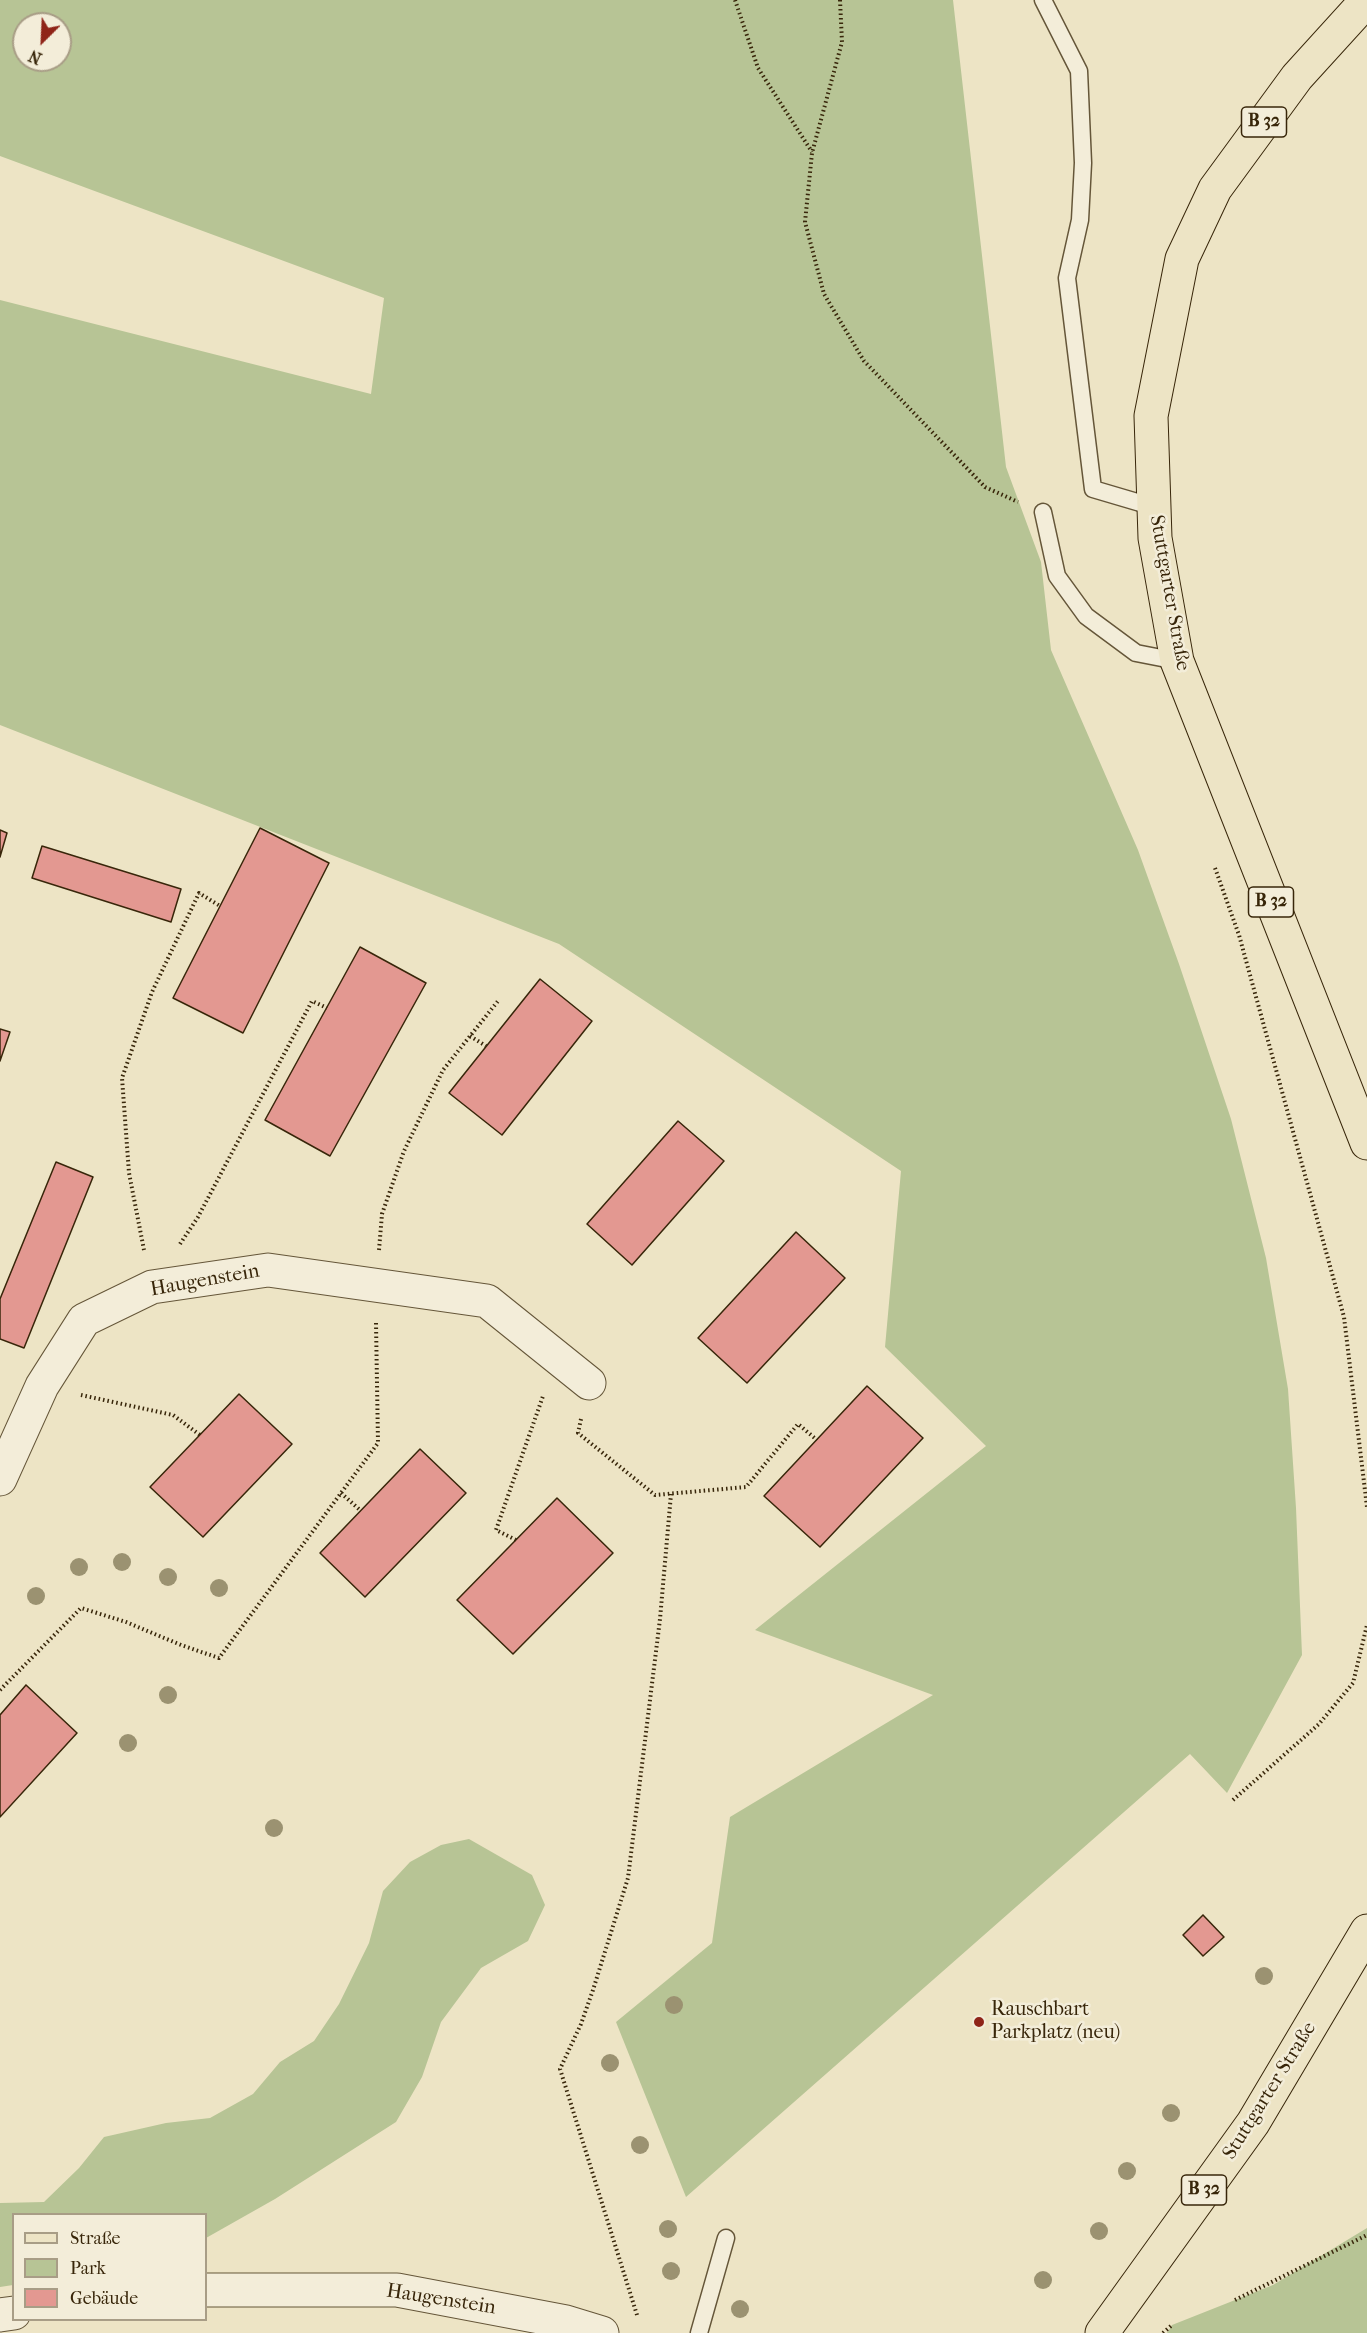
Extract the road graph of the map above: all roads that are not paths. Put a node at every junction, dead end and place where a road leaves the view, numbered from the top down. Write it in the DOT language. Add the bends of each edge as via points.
graph roads {
  1 [pos="1043,0"];
  2 [pos="1367,0"];
  3 [pos="1154,507"];
  4 [pos="1043,512"];
  5 [pos="1177,661"];
  6 [pos="1367,1143"];
  7 [pos="589,1383"];
  8 [pos="0,1479"];
  9 [pos="1367,1931"];
  10 [pos="726,2238"];
  11 [pos="207,2290"];
  12 [pos="602,2333"];
  13 [pos="699,2333"];
  14 [pos="1102,2333"];
  1 -- 3 [label="lane" via="1079,71 1083,163 1080,208 1067,278 1093,489"];
  2 -- 3 [label="main road, Stuttgarter Straße / B 32" via="1297,78 1215,189 1182,259 1151,416"];
  3 -- 5 [label="main road, Stuttgarter Straße / B 32" via="1155,538"];
  4 -- 5 [label="lane" via="1057,576 1086,616 1136,653"];
  5 -- 6 [label="main road, Stuttgarter Straße / B 32"];
  7 -- 8 [label="street, Haugenstein" via="487,1301 268,1270 152,1287 84,1320 42,1386"];
  9 -- 14 [label="main road, Stuttgarter Straße / B 32" via="1253,2123"];
  10 -- 13 [label="lane"];
  11 -- 12 [label="street, Haugenstein" via="397,2290 566,2322"];
}
